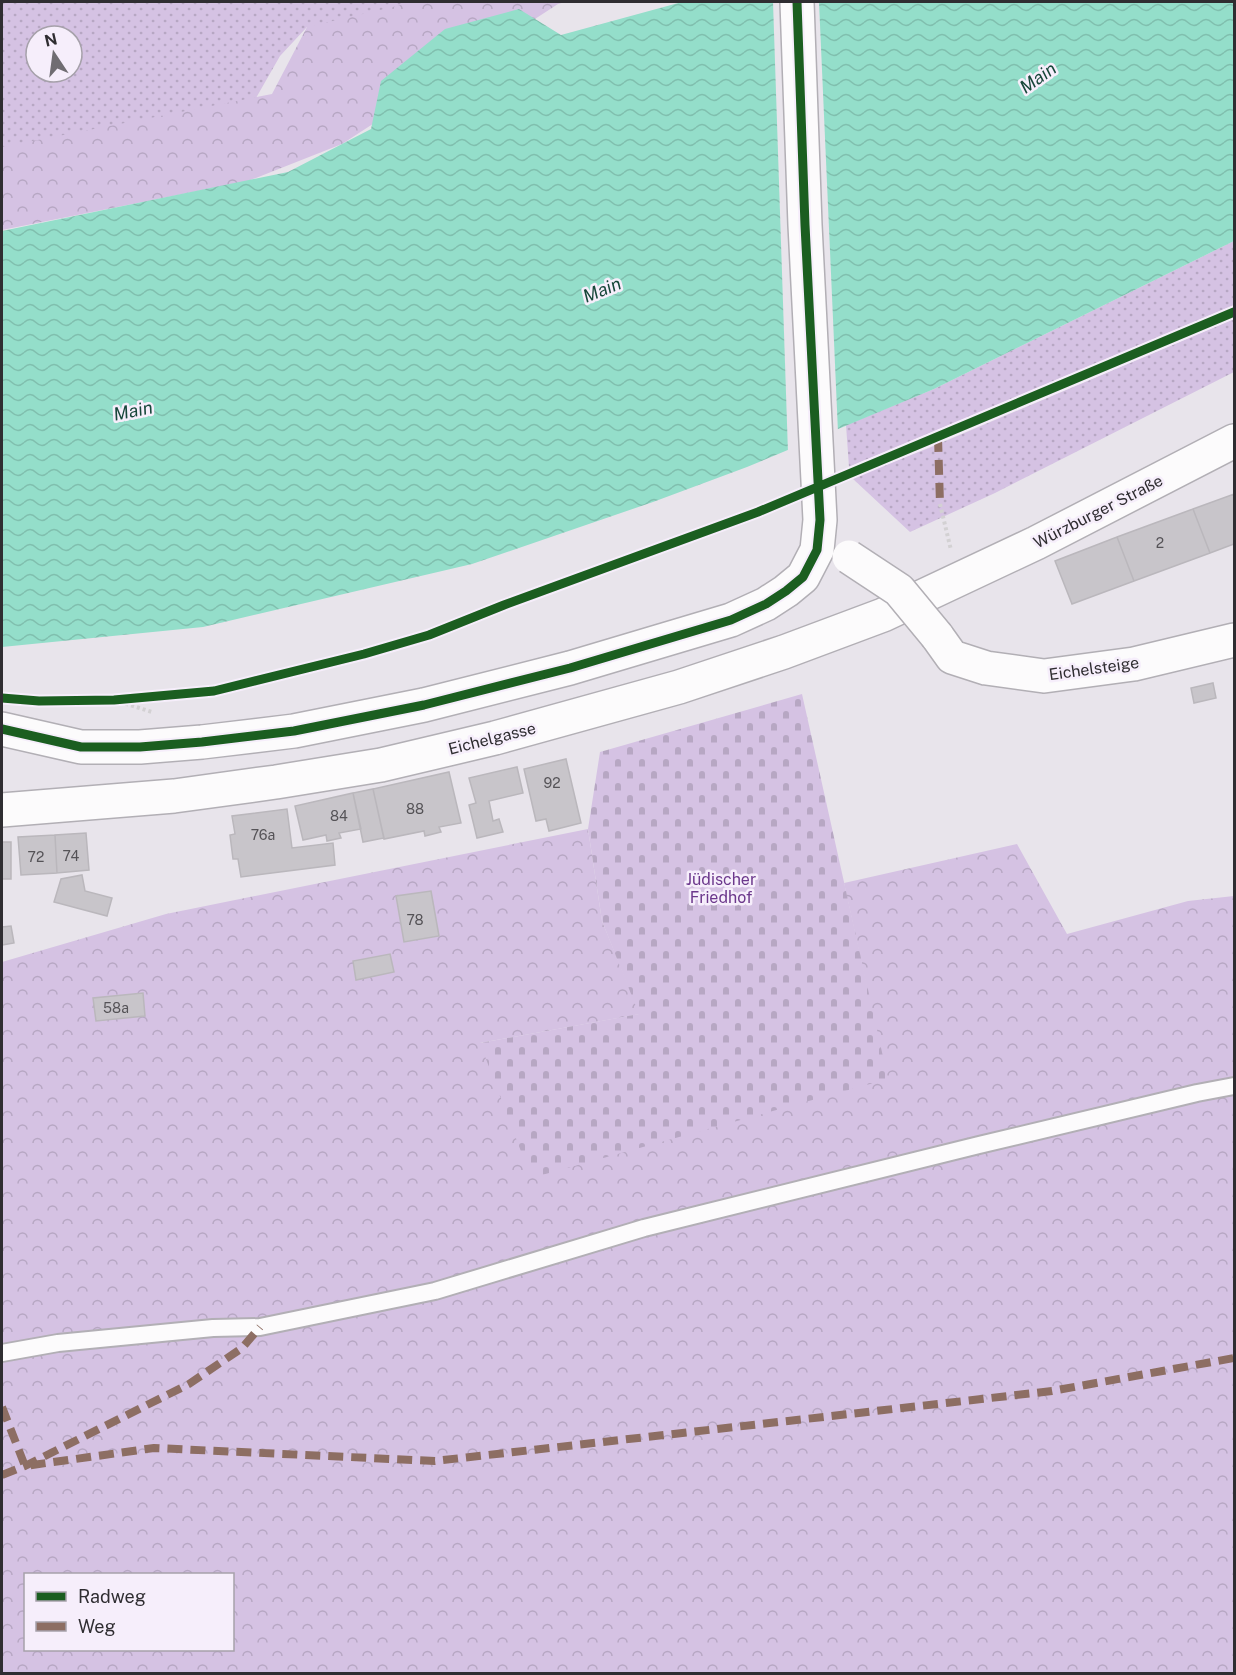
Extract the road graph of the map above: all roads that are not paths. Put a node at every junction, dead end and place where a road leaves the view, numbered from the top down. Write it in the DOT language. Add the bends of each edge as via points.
graph roads {
  1 [pos="796,2"];
  2 [pos="1234,441"];
  3 [pos="819,535"];
  4 [pos="957,568"];
  5 [pos="1234,640"];
  6 [pos="2,729"];
  7 [pos="2,810"];
  8 [pos="1234,1086"];
  9 [pos="2,1353"];
  1 -- 3 [label="street"];
  2 -- 4 [label="street, Würzburger Straße" via="1036,543"];
  3 -- 5 [label="street, Eichelsteige, bridge" via="899,590 952,657 986,668 1044,676 1134,664"];
  3 -- 6 [label="street" via="802,577 766,604 732,620 570,668 424,705 294,731 140,747 81,747"];
  4 -- 7 [label="street, Eichelgasse" via="884,615 784,652 679,687 495,738 381,765 276,782 174,796"];
  8 -- 9 [label="lane" via="644,1228 435,1291 260,1327 58,1343"];
}
